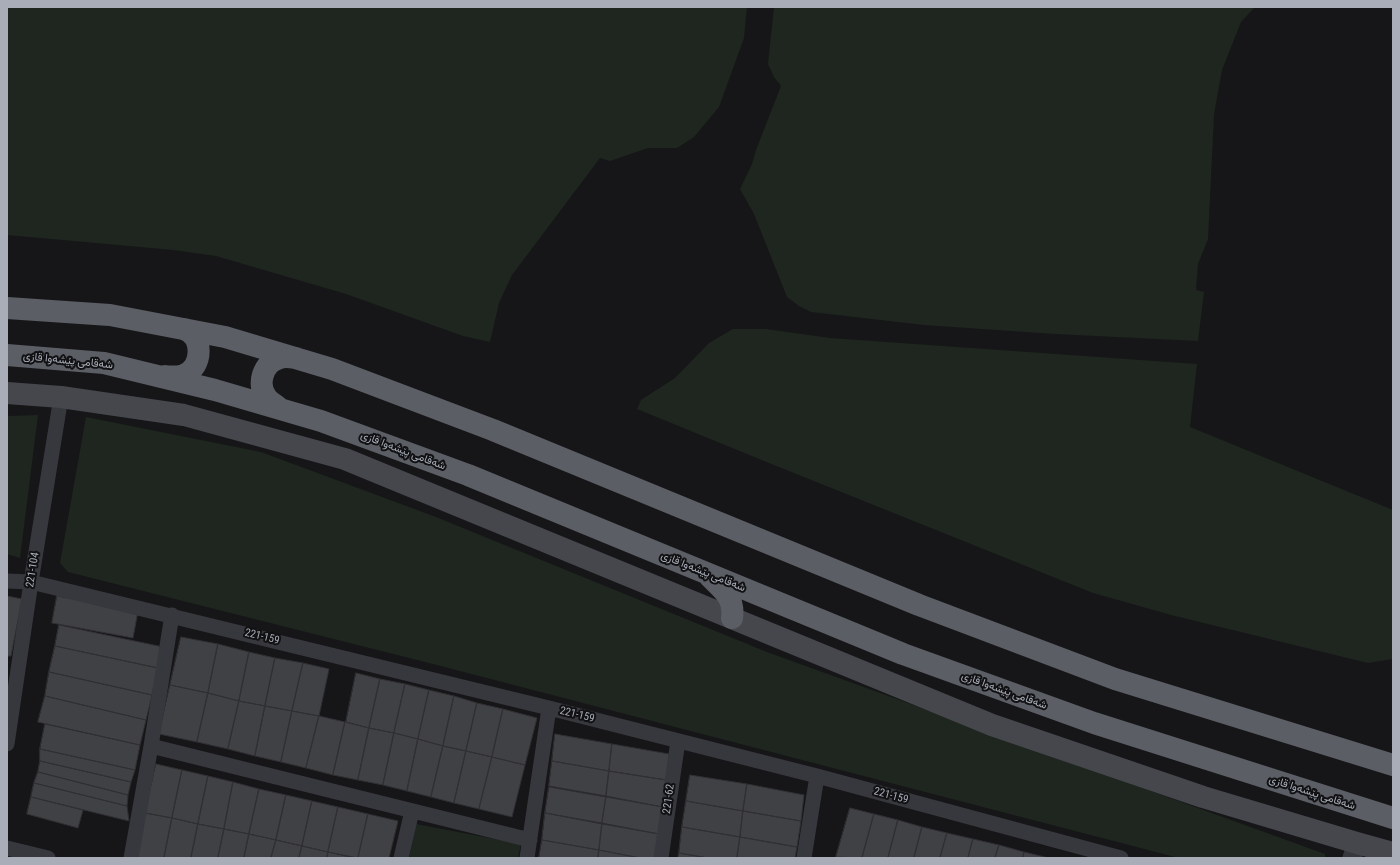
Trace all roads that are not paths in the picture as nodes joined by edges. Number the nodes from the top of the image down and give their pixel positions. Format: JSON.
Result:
{"nodes":[{"id":1,"x":7,"y":308,"type":"edge"},
{"id":2,"x":184,"y":329,"type":"junction"},
{"id":3,"x":7,"y":355,"type":"edge"},
{"id":4,"x":297,"y":358,"type":"junction"},
{"id":5,"x":156,"y":376,"type":"junction"},
{"id":6,"x":7,"y":393,"type":"edge"},
{"id":7,"x":61,"y":397,"type":"junction"},
{"id":8,"x":279,"y":408,"type":"junction"},
{"id":9,"x":707,"y":574,"type":"junction"},
{"id":10,"x":7,"y":581,"type":"edge"},
{"id":11,"x":31,"y":582,"type":"junction"},
{"id":12,"x":172,"y":615,"type":"junction"},
{"id":13,"x":732,"y":618,"type":"junction"},
{"id":14,"x":549,"y":708,"type":"junction"},
{"id":15,"x":678,"y":741,"type":"junction"},
{"id":16,"x":7,"y":744,"type":"edge"},
{"id":17,"x":151,"y":746,"type":"junction"},
{"id":18,"x":1393,"y":765,"type":"edge"},
{"id":19,"x":817,"y":776,"type":"junction"},
{"id":20,"x":412,"y":811,"type":"junction"},
{"id":21,"x":1393,"y":818,"type":"edge"},
{"id":22,"x":530,"y":840,"type":"junction"},
{"id":23,"x":7,"y":848,"type":"edge"},
{"id":24,"x":1354,"y":851,"type":"edge"},
{"id":25,"x":1393,"y":853,"type":"edge"},
{"id":26,"x":48,"y":858,"type":"edge"},
{"id":27,"x":131,"y":858,"type":"edge"},
{"id":28,"x":401,"y":858,"type":"edge"},
{"id":29,"x":527,"y":858,"type":"edge"},
{"id":30,"x":661,"y":858,"type":"edge"},
{"id":31,"x":804,"y":858,"type":"edge"},
{"id":32,"x":1120,"y":858,"type":"edge"}],
"edges":[{"from":1,"to":2,"type":"highway"},
{"from":2,"to":4,"type":"highway"},
{"from":2,"to":5,"type":"highway"},
{"from":3,"to":5,"type":"highway","name":"شەقامی پێشەوا قازی"},
{"from":4,"to":8,"type":"highway"},
{"from":4,"to":18,"type":"highway"},
{"from":5,"to":8,"type":"highway","name":"شەقامی پێشەوا قازی"},
{"from":6,"to":7,"type":"main road"},
{"from":7,"to":11,"type":"street","name":"221-104"},
{"from":7,"to":13,"type":"main road"},
{"from":8,"to":9,"type":"highway","name":"شەقامی پێشەوا قازی"},
{"from":9,"to":13,"type":"highway"},
{"from":9,"to":21,"type":"highway","name":"شەقامی پێشەوا قازی"},
{"from":10,"to":11,"type":"street","name":"221-159"},
{"from":11,"to":12,"type":"street","name":"221-159"},
{"from":11,"to":16,"type":"street","name":"221-104"},
{"from":12,"to":14,"type":"street","name":"221-159"},
{"from":12,"to":17,"type":"street"},
{"from":13,"to":24,"type":"main road"},
{"from":14,"to":15,"type":"street","name":"221-159"},
{"from":14,"to":22,"type":"street"},
{"from":15,"to":19,"type":"street","name":"221-159"},
{"from":15,"to":30,"type":"street","name":"221-62"},
{"from":17,"to":20,"type":"street"},
{"from":17,"to":27,"type":"street"},
{"from":19,"to":31,"type":"street"},
{"from":19,"to":32,"type":"street","name":"221-159"},
{"from":20,"to":22,"type":"street"},
{"from":20,"to":28,"type":"street"},
{"from":22,"to":29,"type":"street"},
{"from":23,"to":26,"type":"street"},
{"from":24,"to":25,"type":"main road"}]}
